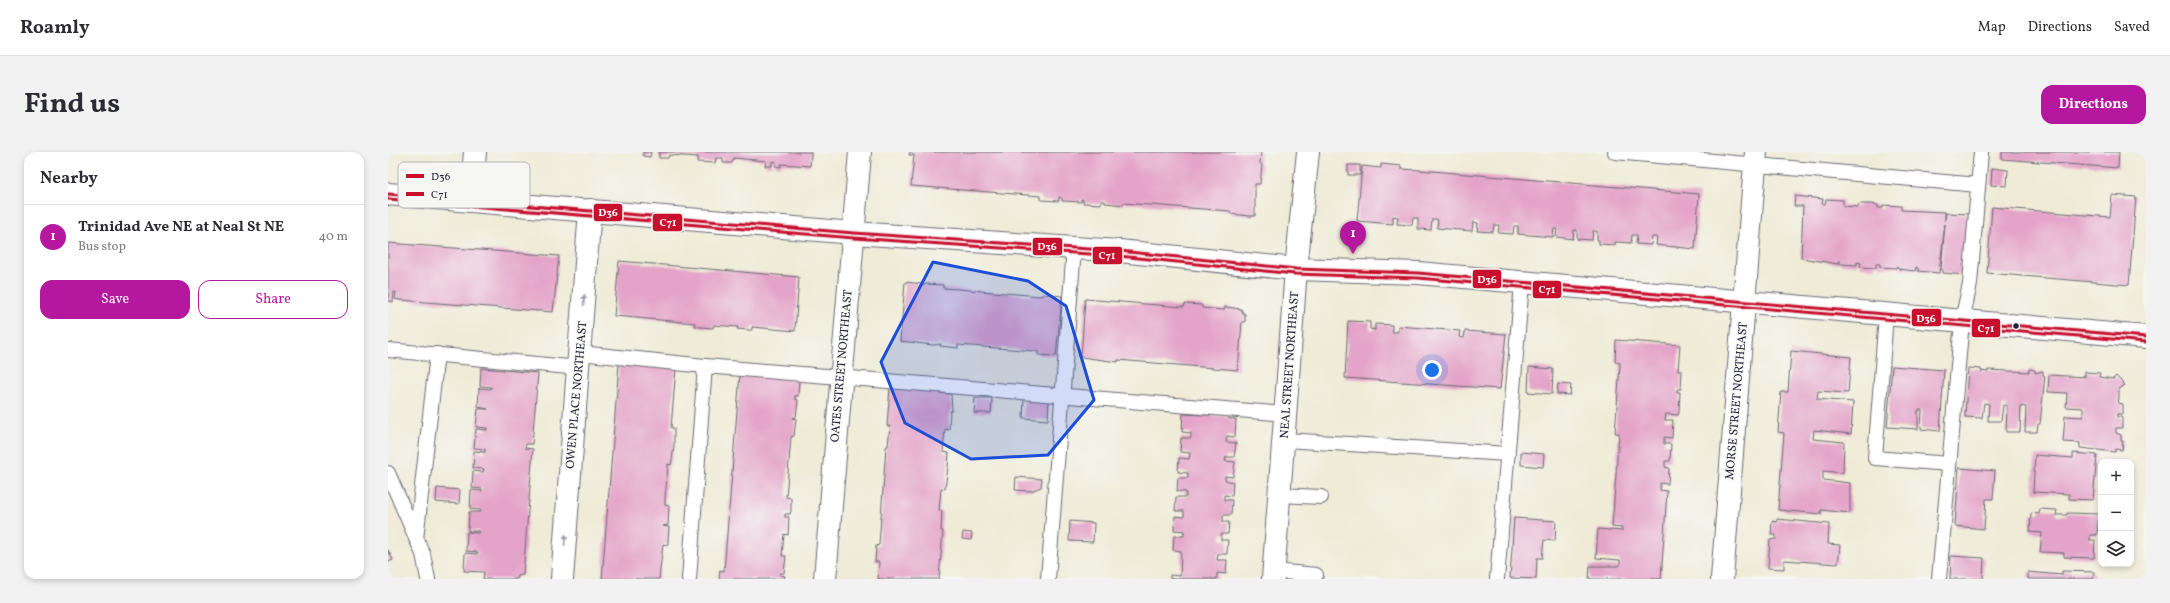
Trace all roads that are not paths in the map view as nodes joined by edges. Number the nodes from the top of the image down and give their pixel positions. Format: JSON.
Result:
{"nodes":[{"id":1,"x":475,"y":152,"type":"edge"},
{"id":2,"x":860,"y":152,"type":"edge"},
{"id":3,"x":1308,"y":152,"type":"edge"},
{"id":4,"x":1615,"y":152,"type":"edge"},
{"id":5,"x":1981,"y":152,"type":"edge"},
{"id":6,"x":1756,"y":159,"type":"edge"},
{"id":7,"x":474,"y":162,"type":"edge"},
{"id":8,"x":1978,"y":185,"type":"junction"},
{"id":9,"x":388,"y":194,"type":"edge"},
{"id":10,"x":398,"y":195,"type":"edge"},
{"id":11,"x":530,"y":205,"type":"edge"},
{"id":12,"x":590,"y":210,"type":"junction"},
{"id":13,"x":854,"y":233,"type":"junction"},
{"id":14,"x":1074,"y":248,"type":"junction"},
{"id":15,"x":1296,"y":269,"type":"junction"},
{"id":16,"x":1522,"y":282,"type":"junction"},
{"id":17,"x":1745,"y":302,"type":"junction"},
{"id":18,"x":1886,"y":314,"type":"junction"},
{"id":19,"x":1962,"y":321,"type":"junction"},
{"id":20,"x":2146,"y":337,"type":"edge"},
{"id":21,"x":388,"y":350,"type":"edge"},
{"id":22,"x":437,"y":354,"type":"junction"},
{"id":23,"x":579,"y":360,"type":"junction"},
{"id":24,"x":706,"y":366,"type":"junction"},
{"id":25,"x":841,"y":375,"type":"junction"},
{"id":26,"x":1062,"y":396,"type":"junction"},
{"id":27,"x":1287,"y":414,"type":"junction"},
{"id":28,"x":1285,"y":440,"type":"junction"},
{"id":29,"x":1508,"y":454,"type":"junction"},
{"id":30,"x":1949,"y":464,"type":"junction"},
{"id":31,"x":388,"y":473,"type":"edge"},
{"id":32,"x":1280,"y":495,"type":"junction"},
{"id":33,"x":1321,"y":497,"type":"dead end"},
{"id":34,"x":416,"y":539,"type":"junction"},
{"id":35,"x":1274,"y":575,"type":"edge"},
{"id":36,"x":1316,"y":575,"type":"dead end"},
{"id":37,"x":428,"y":579,"type":"edge"},
{"id":38,"x":562,"y":579,"type":"edge"},
{"id":39,"x":689,"y":579,"type":"edge"},
{"id":40,"x":825,"y":579,"type":"edge"},
{"id":41,"x":1048,"y":579,"type":"edge"},
{"id":42,"x":1497,"y":579,"type":"edge"},
{"id":43,"x":1722,"y":579,"type":"edge"},
{"id":44,"x":1939,"y":579,"type":"edge"}],
"edges":[{"from":1,"to":7,"type":"street"},
{"from":2,"to":13,"type":"street","name":"OATES STREET NORTHEAST"},
{"from":3,"to":15,"type":"street","name":"NEAL STREET NORTHEAST"},
{"from":4,"to":6,"type":"lane"},
{"from":5,"to":8,"type":"lane"},
{"from":6,"to":8,"type":"lane"},
{"from":6,"to":17,"type":"street","name":"MORSE STREET NORTHEAST"},
{"from":8,"to":19,"type":"lane"},
{"from":9,"to":10,"type":"street"},
{"from":11,"to":12,"type":"street"},
{"from":12,"to":13,"type":"street"},
{"from":23,"to":12,"type":"street","name":"OWEN PLACE NORTHEAST","one_way":true},
{"from":13,"to":14,"type":"street"},
{"from":13,"to":25,"type":"street","name":"OATES STREET NORTHEAST"},
{"from":14,"to":15,"type":"street"},
{"from":14,"to":26,"type":"lane"},
{"from":15,"to":16,"type":"street"},
{"from":15,"to":27,"type":"street","name":"NEAL STREET NORTHEAST"},
{"from":16,"to":17,"type":"street"},
{"from":16,"to":29,"type":"lane"},
{"from":17,"to":18,"type":"street"},
{"from":17,"to":43,"type":"street","name":"MORSE STREET NORTHEAST"},
{"from":18,"to":19,"type":"street"},
{"from":18,"to":30,"type":"lane"},
{"from":19,"to":20,"type":"street"},
{"from":19,"to":30,"type":"lane"},
{"from":21,"to":22,"type":"lane"},
{"from":22,"to":23,"type":"lane"},
{"from":22,"to":34,"type":"lane"},
{"from":23,"to":24,"type":"lane"},
{"from":38,"to":23,"type":"street","name":"OWEN PLACE NORTHEAST","one_way":true},
{"from":24,"to":25,"type":"lane"},
{"from":24,"to":39,"type":"lane"},
{"from":25,"to":26,"type":"lane"},
{"from":25,"to":40,"type":"street","name":"OATES STREET NORTHEAST"},
{"from":26,"to":27,"type":"lane"},
{"from":26,"to":41,"type":"lane"},
{"from":27,"to":28,"type":"street","name":"NEAL STREET NORTHEAST"},
{"from":28,"to":29,"type":"lane"},
{"from":28,"to":32,"type":"street","name":"NEAL STREET NORTHEAST"},
{"from":29,"to":42,"type":"lane"},
{"from":30,"to":44,"type":"lane"},
{"from":31,"to":34,"type":"lane"},
{"from":32,"to":33,"type":"lane"},
{"from":32,"to":35,"type":"street","name":"NEAL STREET NORTHEAST"},
{"from":34,"to":37,"type":"lane"},
{"from":35,"to":36,"type":"lane"}]}
